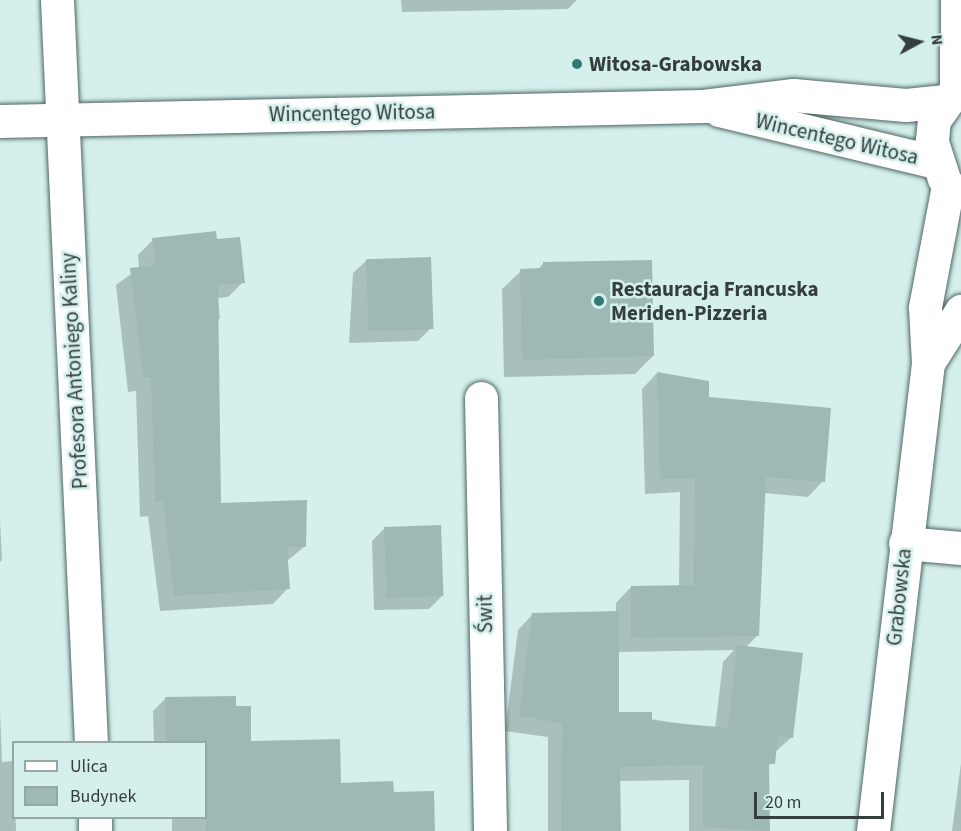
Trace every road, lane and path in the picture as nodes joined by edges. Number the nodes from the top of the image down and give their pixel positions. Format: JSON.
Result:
{"nodes":[{"id":1,"x":57,"y":0,"type":"edge"},
{"id":2,"x":957,"y":0,"type":"edge"},
{"id":3,"x":954,"y":89,"type":"edge"},
{"id":4,"x":703,"y":106,"type":"junction"},
{"id":5,"x":62,"y":120,"type":"junction"},
{"id":6,"x":0,"y":121,"type":"edge"},
{"id":7,"x":948,"y":182,"type":"edge"},
{"id":8,"x":961,"y":311,"type":"edge"},
{"id":9,"x":928,"y":363,"type":"junction"},
{"id":10,"x":481,"y":398,"type":"dead end"},
{"id":11,"x":905,"y":543,"type":"junction"},
{"id":12,"x":961,"y":548,"type":"edge"},
{"id":13,"x":91,"y":741,"type":"edge"},
{"id":14,"x":490,"y":831,"type":"edge"},
{"id":15,"x":873,"y":831,"type":"edge"}],
"edges":[{"from":1,"to":5,"type":"street","name":"Profesora Antoniego Kaliny"},
{"from":2,"to":3,"type":"street"},
{"from":3,"to":4,"type":"street","name":"Wincentego Witosa"},
{"from":3,"to":7,"type":"street","name":"Grabowska"},
{"from":4,"to":5,"type":"street","name":"Wincentego Witosa"},
{"from":4,"to":7,"type":"street","name":"Wincentego Witosa"},
{"from":5,"to":6,"type":"street","name":"Wincentego Witosa"},
{"from":5,"to":13,"type":"street","name":"Profesora Antoniego Kaliny"},
{"from":7,"to":9,"type":"street","name":"Grabowska"},
{"from":8,"to":9,"type":"street","name":"Grabowska"},
{"from":9,"to":11,"type":"street","name":"Grabowska"},
{"from":10,"to":14,"type":"street","name":"Świt"},
{"from":11,"to":12,"type":"street"},
{"from":11,"to":15,"type":"street","name":"Grabowska"}]}
